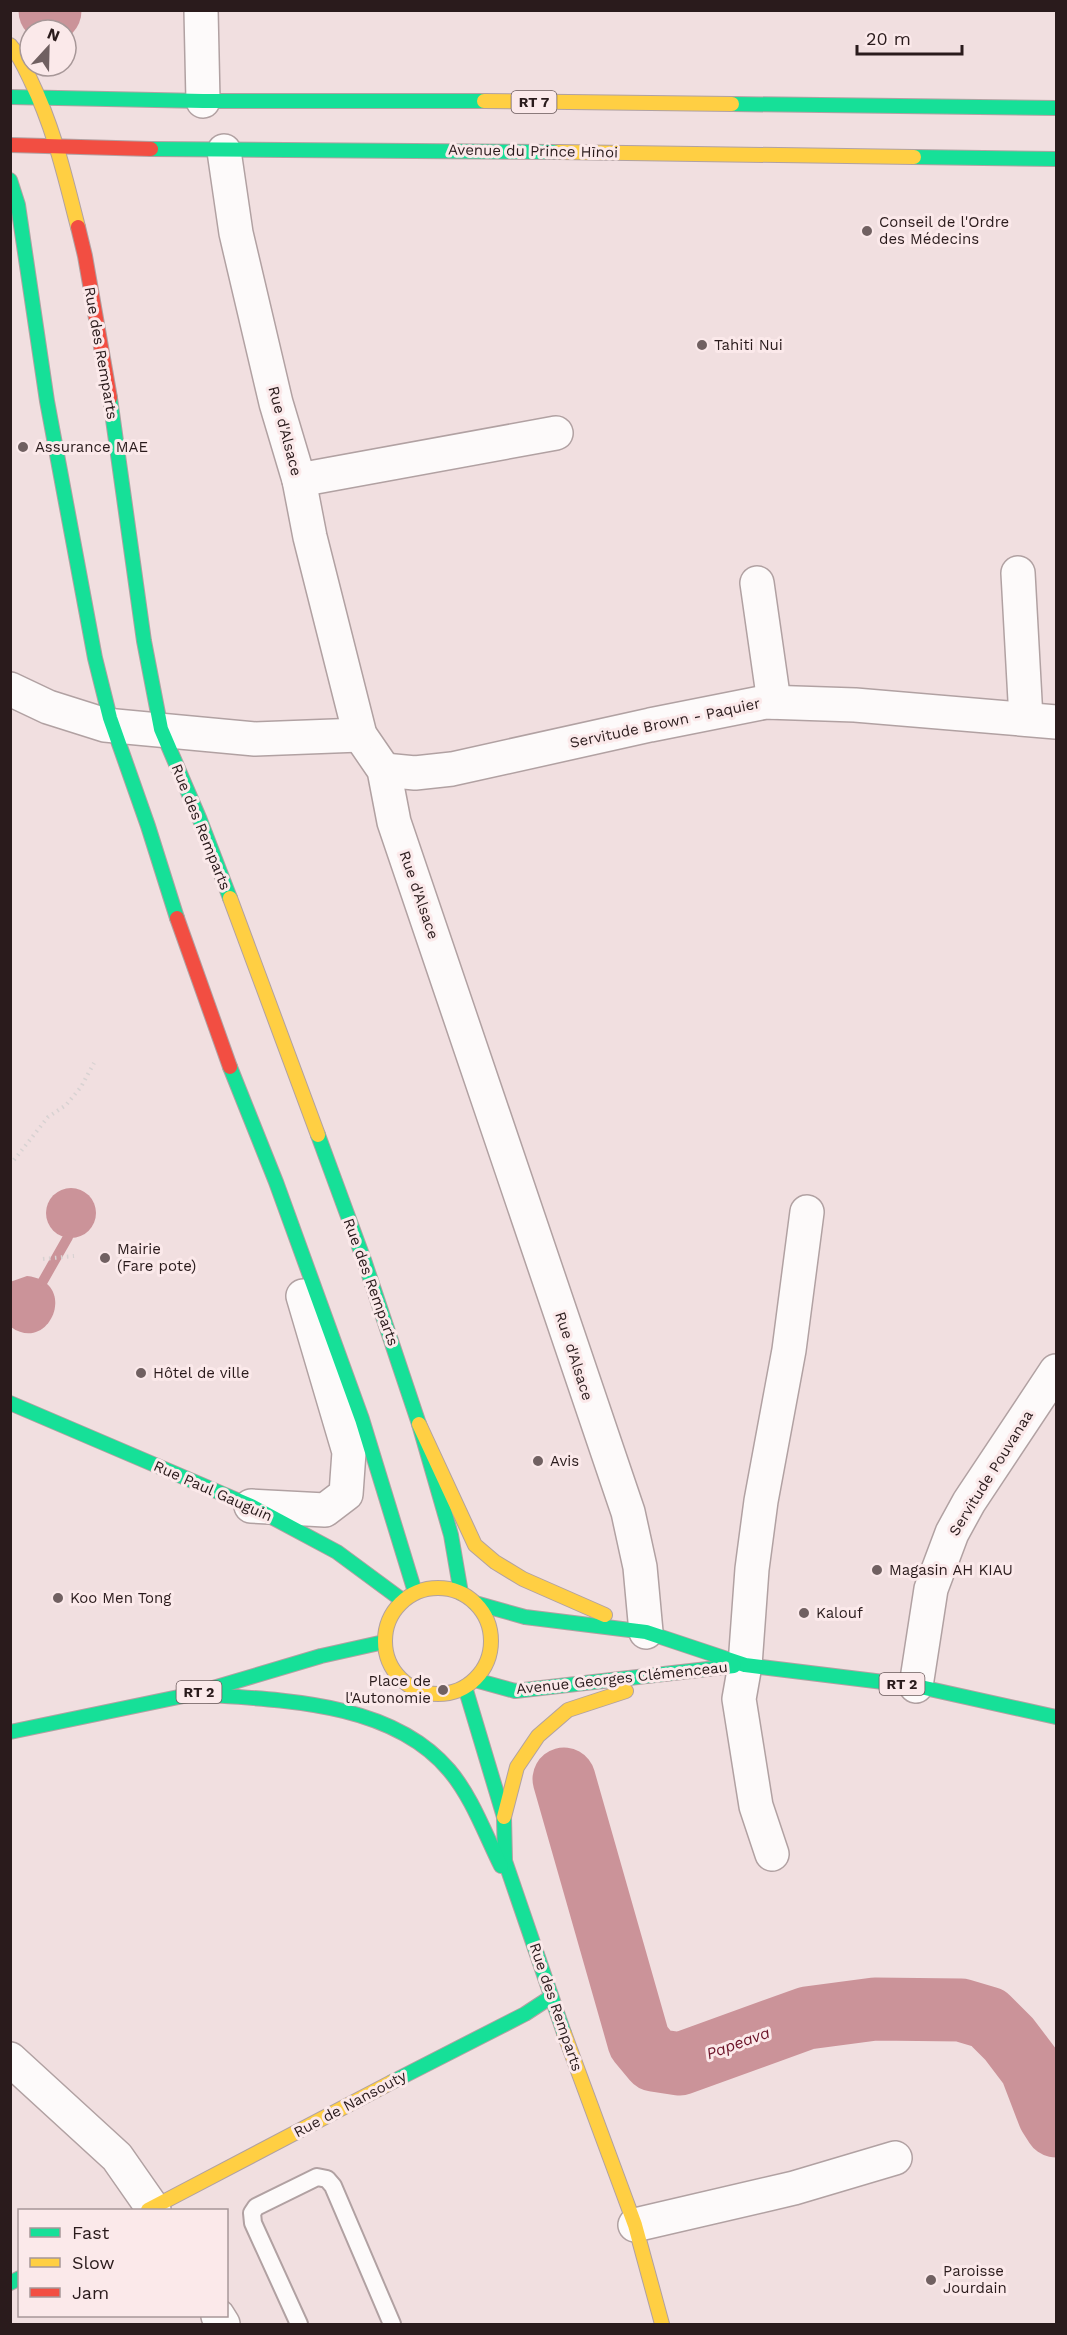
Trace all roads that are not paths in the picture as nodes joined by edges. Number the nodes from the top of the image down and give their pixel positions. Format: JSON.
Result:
{"nodes":[{"id":1,"x":201,"y":10,"type":"edge"},
{"id":2,"x":10,"y":45,"type":"edge"},
{"id":3,"x":10,"y":97,"type":"edge"},
{"id":4,"x":39,"y":97,"type":"junction"},
{"id":5,"x":203,"y":101,"type":"junction"},
{"id":6,"x":1056,"y":108,"type":"edge"},
{"id":7,"x":10,"y":146,"type":"edge"},
{"id":8,"x":58,"y":148,"type":"junction"},
{"id":9,"x":224,"y":151,"type":"junction"},
{"id":10,"x":1056,"y":159,"type":"edge"},
{"id":11,"x":10,"y":180,"type":"edge"},
{"id":12,"x":556,"y":433,"type":"dead end"},
{"id":13,"x":299,"y":480,"type":"junction"},
{"id":14,"x":1018,"y":573,"type":"dead end"},
{"id":15,"x":757,"y":583,"type":"dead end"},
{"id":16,"x":10,"y":689,"type":"edge"},
{"id":17,"x":774,"y":702,"type":"junction"},
{"id":18,"x":1041,"y":720,"type":"edge"},
{"id":19,"x":113,"y":725,"type":"junction"},
{"id":20,"x":161,"y":729,"type":"junction"},
{"id":21,"x":360,"y":735,"type":"junction"},
{"id":22,"x":384,"y":770,"type":"junction"},
{"id":23,"x":247,"y":1110,"type":"junction"},
{"id":24,"x":807,"y":1212,"type":"dead end"},
{"id":25,"x":1056,"y":1371,"type":"edge"},
{"id":26,"x":10,"y":1403,"type":"edge"},
{"id":27,"x":419,"y":1424,"type":"junction"},
{"id":28,"x":251,"y":1506,"type":"junction"},
{"id":29,"x":415,"y":1593,"type":"junction"},
{"id":30,"x":461,"y":1593,"type":"junction"},
{"id":31,"x":402,"y":1600,"type":"junction"},
{"id":32,"x":475,"y":1603,"type":"junction"},
{"id":33,"x":645,"y":1632,"type":"junction"},
{"id":34,"x":384,"y":1642,"type":"junction"},
{"id":35,"x":745,"y":1665,"type":"junction"},
{"id":36,"x":689,"y":1671,"type":"junction"},
{"id":37,"x":470,"y":1683,"type":"junction"},
{"id":38,"x":916,"y":1686,"type":"junction"},
{"id":39,"x":194,"y":1694,"type":"junction"},
{"id":40,"x":1056,"y":1717,"type":"edge"},
{"id":41,"x":10,"y":1732,"type":"edge"},
{"id":42,"x":504,"y":1817,"type":"junction"},
{"id":43,"x":772,"y":1854,"type":"dead end"},
{"id":44,"x":524,"y":1914,"type":"junction"},
{"id":45,"x":551,"y":1997,"type":"junction"},
{"id":46,"x":10,"y":2059,"type":"edge"},
{"id":47,"x":895,"y":2158,"type":"dead end"},
{"id":48,"x":150,"y":2209,"type":"edge"},
{"id":49,"x":153,"y":2209,"type":"edge"},
{"id":50,"x":635,"y":2225,"type":"junction"},
{"id":51,"x":299,"y":2325,"type":"edge"},
{"id":52,"x":392,"y":2325,"type":"edge"},
{"id":53,"x":662,"y":2325,"type":"edge"}],
"edges":[{"from":1,"to":5,"type":"street"},
{"from":2,"to":4,"type":"main road","name":"Rue des Remparts"},
{"from":3,"to":4,"type":"main road","number":"RT 7"},
{"from":4,"to":5,"type":"main road","number":"RT 7"},
{"from":4,"to":8,"type":"main road","name":"Rue des Remparts"},
{"from":5,"to":6,"type":"main road","number":"RT 7"},
{"from":7,"to":8,"type":"main road","name":"Avenue du Prince Hīnoi"},
{"from":8,"to":9,"type":"main road","name":"Avenue du Prince Hīnoi"},
{"from":8,"to":20,"type":"main road","name":"Rue des Remparts"},
{"from":9,"to":10,"type":"main road","name":"Avenue du Prince Hīnoi"},
{"from":9,"to":13,"type":"street","name":"Rue d'Alsace"},
{"from":11,"to":19,"type":"main road"},
{"from":12,"to":13,"type":"street"},
{"from":13,"to":21,"type":"street","name":"Rue d'Alsace"},
{"from":14,"to":18,"type":"street"},
{"from":15,"to":17,"type":"street"},
{"from":16,"to":19,"type":"street"},
{"from":17,"to":18,"type":"street","name":"Servitude Brown - Paquier"},
{"from":17,"to":22,"type":"street","name":"Servitude Brown - Paquier"},
{"from":19,"to":20,"type":"street"},
{"from":19,"to":23,"type":"main road"},
{"from":20,"to":21,"type":"street"},
{"from":20,"to":27,"type":"main road","name":"Rue des Remparts"},
{"from":21,"to":22,"type":"street","name":"Rue d'Alsace"},
{"from":22,"to":33,"type":"street","name":"Rue d'Alsace"},
{"from":23,"to":28,"type":"street"},
{"from":23,"to":29,"type":"main road"},
{"from":24,"to":35,"type":"street"},
{"from":25,"to":38,"type":"street","name":"Servitude Pouvanaa"},
{"from":26,"to":28,"type":"main road","name":"Rue Paul Gauguin"},
{"from":27,"to":30,"type":"main road","name":"Rue des Remparts"},
{"from":27,"to":33,"type":"main road"},
{"from":28,"to":31,"type":"main road","name":"Rue Paul Gauguin"},
{"from":29,"to":30,"type":"main road","number":"RT 2"},
{"from":29,"to":31,"type":"main road","number":"RT 2"},
{"from":30,"to":32,"type":"main road","number":"RT 2"},
{"from":31,"to":34,"type":"main road"},
{"from":32,"to":33,"type":"main road","name":"Avenue Georges Clémenceau","number":"RT 2"},
{"from":32,"to":37,"type":"main road","number":"RT 2"},
{"from":33,"to":35,"type":"main road","name":"Avenue Georges Clémenceau","number":"RT 2"},
{"from":34,"to":37,"type":"main road","number":"RT 2"},
{"from":34,"to":39,"type":"main road","number":"RT 2"},
{"from":35,"to":36,"type":"main road","name":"Avenue Georges Clémenceau","number":"RT 2"},
{"from":35,"to":38,"type":"main road","number":"RT 2"},
{"from":35,"to":43,"type":"street"},
{"from":36,"to":37,"type":"main road","name":"Avenue Georges Clémenceau","number":"RT 2"},
{"from":36,"to":42,"type":"main road"},
{"from":37,"to":42,"type":"main road","name":"Rue des Remparts"},
{"from":38,"to":40,"type":"main road","number":"RT 2"},
{"from":39,"to":41,"type":"main road","number":"RT 2"},
{"from":39,"to":44,"type":"main road"},
{"from":42,"to":44,"type":"main road","name":"Rue des Remparts"},
{"from":44,"to":45,"type":"main road","name":"Rue des Remparts"},
{"from":45,"to":49,"type":"main road","name":"Rue de Nansouty"},
{"from":45,"to":50,"type":"main road","name":"Rue des Remparts"},
{"from":46,"to":48,"type":"street"},
{"from":47,"to":50,"type":"street"},
{"from":50,"to":53,"type":"main road","name":"Rue des Remparts"},
{"from":51,"to":52,"type":"lane"}]}
